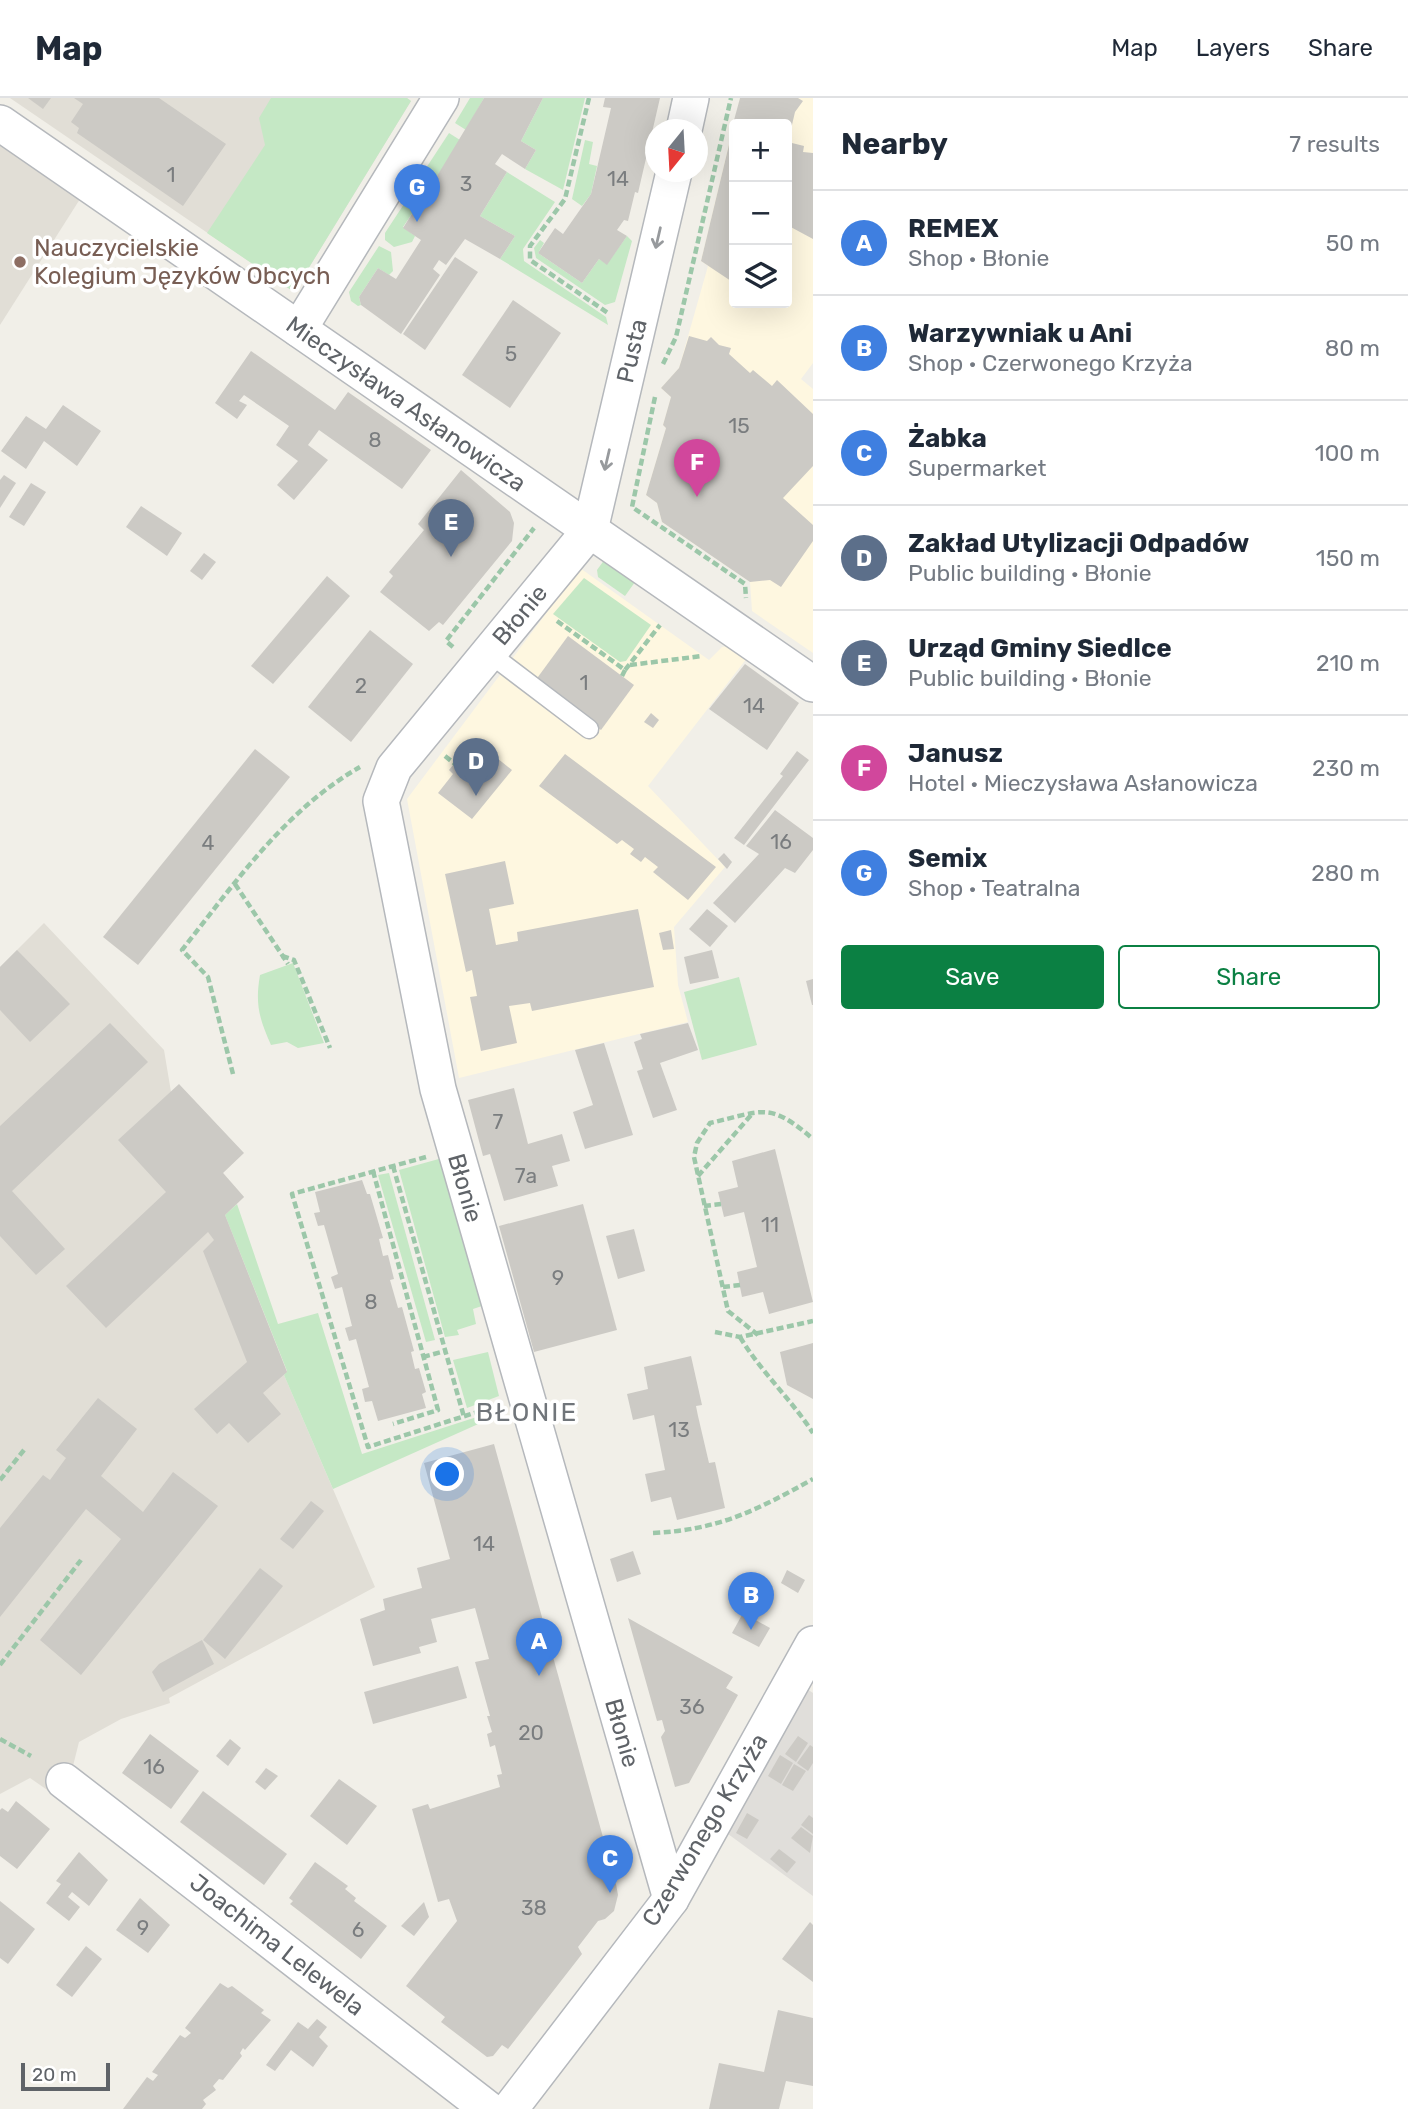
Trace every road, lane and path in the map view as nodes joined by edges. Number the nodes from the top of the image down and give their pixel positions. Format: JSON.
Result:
{"nodes":[{"id":1,"x":441,"y":98,"type":"edge"},
{"id":2,"x":589,"y":98,"type":"edge"},
{"id":3,"x":691,"y":98,"type":"edge"},
{"id":4,"x":731,"y":98,"type":"edge"},
{"id":5,"x":686,"y":119,"type":"edge"},
{"id":6,"x":0,"y":123,"type":"edge"},
{"id":7,"x":672,"y":182,"type":"edge"},
{"id":8,"x":617,"y":319,"type":"dead end"},
{"id":9,"x":299,"y":329,"type":"junction"},
{"id":10,"x":657,"y":373,"type":"dead end"},
{"id":11,"x":652,"y":385,"type":"dead end"},
{"id":12,"x":552,"y":504,"type":"junction"},
{"id":13,"x":590,"y":530,"type":"junction"},
{"id":14,"x":746,"y":603,"type":"dead end"},
{"id":15,"x":555,"y":619,"type":"dead end"},
{"id":16,"x":660,"y":625,"type":"dead end"},
{"id":17,"x":476,"y":654,"type":"junction"},
{"id":18,"x":702,"y":656,"type":"dead end"},
{"id":19,"x":629,"y":665,"type":"junction"},
{"id":20,"x":625,"y":670,"type":"junction"},
{"id":21,"x":622,"y":676,"type":"dead end"},
{"id":22,"x":813,"y":684,"type":"edge"},
{"id":23,"x":589,"y":729,"type":"dead end"},
{"id":24,"x":442,"y":754,"type":"dead end"},
{"id":25,"x":370,"y":762,"type":"dead end"},
{"id":26,"x":454,"y":764,"type":"dead end"},
{"id":27,"x":234,"y":884,"type":"junction"},
{"id":28,"x":282,"y":956,"type":"junction"},
{"id":29,"x":288,"y":964,"type":"dead end"},
{"id":30,"x":330,"y":1048,"type":"dead end"},
{"id":31,"x":233,"y":1074,"type":"dead end"},
{"id":32,"x":752,"y":1114,"type":"junction"},
{"id":33,"x":813,"y":1139,"type":"edge"},
{"id":34,"x":454,"y":1149,"type":"junction"},
{"id":35,"x":393,"y":1166,"type":"junction"},
{"id":36,"x":373,"y":1173,"type":"junction"},
{"id":37,"x":697,"y":1176,"type":"junction"},
{"id":38,"x":721,"y":1204,"type":"dead end"},
{"id":39,"x":704,"y":1206,"type":"junction"},
{"id":40,"x":740,"y":1285,"type":"dead end"},
{"id":41,"x":723,"y":1287,"type":"junction"},
{"id":42,"x":813,"y":1321,"type":"edge"},
{"id":43,"x":715,"y":1332,"type":"dead end"},
{"id":44,"x":758,"y":1335,"type":"junction"},
{"id":45,"x":740,"y":1337,"type":"junction"},
{"id":46,"x":445,"y":1351,"type":"junction"},
{"id":47,"x":423,"y":1356,"type":"junction"},
{"id":48,"x":499,"y":1404,"type":"dead end"},
{"id":49,"x":464,"y":1417,"type":"junction"},
{"id":50,"x":393,"y":1424,"type":"dead end"},
{"id":51,"x":813,"y":1433,"type":"edge"},
{"id":52,"x":24,"y":1450,"type":"dead end"},
{"id":53,"x":813,"y":1479,"type":"edge"},
{"id":54,"x":0,"y":1480,"type":"edge"},
{"id":55,"x":653,"y":1533,"type":"dead end"},
{"id":56,"x":80,"y":1560,"type":"dead end"},
{"id":57,"x":809,"y":1662,"type":"edge"},
{"id":58,"x":0,"y":1665,"type":"edge"},
{"id":59,"x":0,"y":1739,"type":"edge"},
{"id":60,"x":31,"y":1756,"type":"dead end"},
{"id":61,"x":64,"y":1781,"type":"dead end"},
{"id":62,"x":671,"y":1899,"type":"junction"},
{"id":63,"x":488,"y":2109,"type":"edge"},
{"id":64,"x":510,"y":2109,"type":"edge"}],
"edges":[{"from":1,"to":9,"type":"street"},
{"from":2,"to":8,"type":"path"},
{"from":3,"to":5,"type":"street"},
{"from":4,"to":10,"type":"path"},
{"from":6,"to":9,"type":"street","name":"Mieczysława Asłanowicza"},
{"from":7,"to":13,"type":"street","name":"Pusta","one_way":true},
{"from":9,"to":12,"type":"street","name":"Mieczysława Asłanowicza"},
{"from":11,"to":14,"type":"path"},
{"from":12,"to":13,"type":"street","name":"Mieczysława Asłanowicza"},
{"from":12,"to":17,"type":"path"},
{"from":13,"to":17,"type":"street","name":"Błonie"},
{"from":13,"to":22,"type":"street","name":"Mieczysława Asłanowicza"},
{"from":15,"to":20,"type":"path"},
{"from":16,"to":19,"type":"path"},
{"from":17,"to":23,"type":"lane"},
{"from":17,"to":34,"type":"street","name":"Błonie"},
{"from":18,"to":19,"type":"path"},
{"from":19,"to":20,"type":"path"},
{"from":20,"to":21,"type":"path"},
{"from":24,"to":26,"type":"path"},
{"from":25,"to":27,"type":"path"},
{"from":27,"to":28,"type":"path"},
{"from":27,"to":31,"type":"path"},
{"from":28,"to":29,"type":"path"},
{"from":28,"to":30,"type":"path"},
{"from":32,"to":33,"type":"path"},
{"from":32,"to":37,"type":"path"},
{"from":32,"to":37,"type":"path"},
{"from":34,"to":35,"type":"path"},
{"from":34,"to":62,"type":"street","name":"Błonie"},
{"from":35,"to":36,"type":"path"},
{"from":35,"to":46,"type":"path"},
{"from":36,"to":47,"type":"path"},
{"from":36,"to":49,"type":"path"},
{"from":37,"to":39,"type":"path"},
{"from":38,"to":39,"type":"path"},
{"from":39,"to":41,"type":"path"},
{"from":40,"to":41,"type":"path"},
{"from":41,"to":44,"type":"path"},
{"from":42,"to":44,"type":"path"},
{"from":43,"to":45,"type":"path"},
{"from":44,"to":45,"type":"path"},
{"from":45,"to":51,"type":"path"},
{"from":46,"to":47,"type":"path"},
{"from":46,"to":49,"type":"path"},
{"from":47,"to":50,"type":"path"},
{"from":48,"to":49,"type":"path"},
{"from":52,"to":54,"type":"path"},
{"from":53,"to":55,"type":"path"},
{"from":56,"to":58,"type":"path"},
{"from":57,"to":62,"type":"street","name":"Czerwonego Krzyża"},
{"from":59,"to":60,"type":"path"},
{"from":61,"to":63,"type":"street","name":"Joachima Lelewela"},
{"from":62,"to":64,"type":"street","name":"Czerwonego Krzyża"}]}
